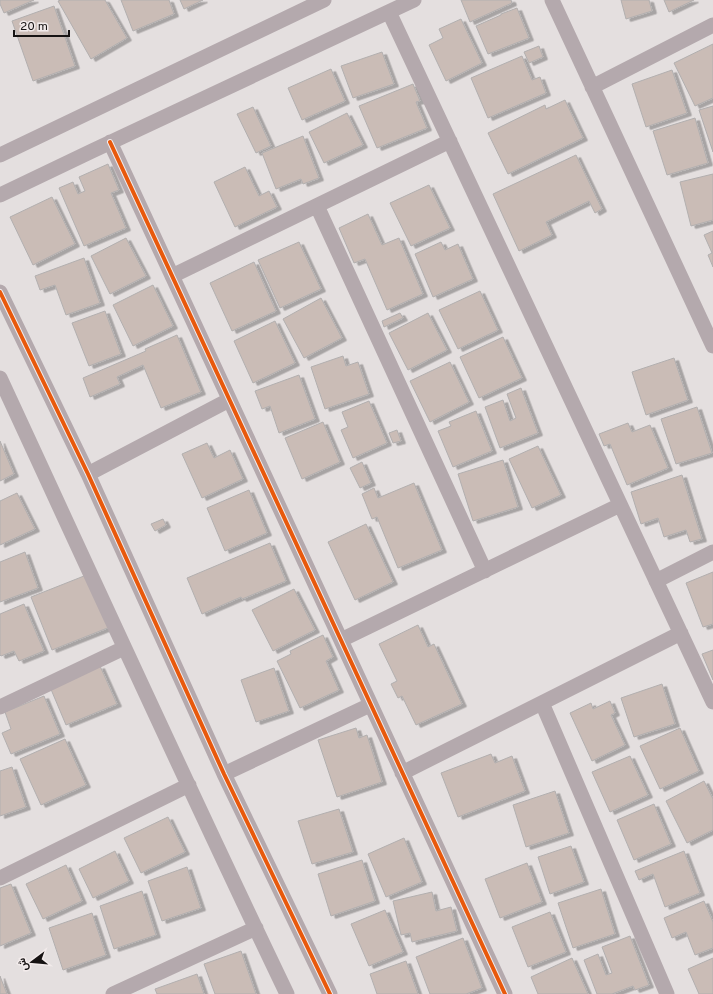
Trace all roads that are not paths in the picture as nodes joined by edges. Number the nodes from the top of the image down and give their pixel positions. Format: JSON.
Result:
{"nodes":[{"id":1,"x":324,"y":0,"type":"edge"},
{"id":2,"x":414,"y":0,"type":"edge"},
{"id":3,"x":552,"y":0,"type":"edge"},
{"id":4,"x":389,"y":12,"type":"junction"},
{"id":5,"x":713,"y":25,"type":"edge"},
{"id":6,"x":592,"y":87,"type":"junction"},
{"id":7,"x":450,"y":141,"type":"junction"},
{"id":8,"x":110,"y":142,"type":"junction"},
{"id":9,"x":0,"y":155,"type":"edge"},
{"id":10,"x":0,"y":195,"type":"edge"},
{"id":11,"x":317,"y":206,"type":"junction"},
{"id":12,"x":172,"y":276,"type":"junction"},
{"id":13,"x":0,"y":292,"type":"edge"},
{"id":14,"x":713,"y":346,"type":"edge"},
{"id":15,"x":0,"y":378,"type":"edge"},
{"id":16,"x":229,"y":400,"type":"junction"},
{"id":17,"x":88,"y":474,"type":"junction"},
{"id":18,"x":620,"y":505,"type":"junction"},
{"id":19,"x":713,"y":552,"type":"edge"},
{"id":20,"x":485,"y":571,"type":"junction"},
{"id":21,"x":656,"y":581,"type":"junction"},
{"id":22,"x":680,"y":633,"type":"junction"},
{"id":23,"x":341,"y":640,"type":"junction"},
{"id":24,"x":124,"y":648,"type":"junction"},
{"id":25,"x":713,"y":702,"type":"edge"},
{"id":26,"x":542,"y":703,"type":"junction"},
{"id":27,"x":1,"y":704,"type":"edge"},
{"id":28,"x":370,"y":705,"type":"junction"},
{"id":29,"x":402,"y":773,"type":"junction"},
{"id":30,"x":224,"y":774,"type":"junction"},
{"id":31,"x":189,"y":785,"type":"junction"},
{"id":32,"x":0,"y":878,"type":"edge"},
{"id":33,"x":256,"y":928,"type":"junction"},
{"id":34,"x":113,"y":994,"type":"edge"},
{"id":35,"x":287,"y":994,"type":"edge"},
{"id":36,"x":330,"y":994,"type":"edge"},
{"id":37,"x":505,"y":994,"type":"edge"},
{"id":38,"x":667,"y":994,"type":"edge"}],
"edges":[{"from":1,"to":9,"type":"street"},
{"from":2,"to":4,"type":"street"},
{"from":3,"to":6,"type":"street"},
{"from":4,"to":7,"type":"street"},
{"from":4,"to":8,"type":"street"},
{"from":5,"to":6,"type":"street"},
{"from":6,"to":14,"type":"street"},
{"from":7,"to":11,"type":"street"},
{"from":7,"to":18,"type":"street"},
{"from":8,"to":10,"type":"street"},
{"from":8,"to":12,"type":"street"},
{"from":11,"to":12,"type":"street"},
{"from":11,"to":20,"type":"street"},
{"from":12,"to":16,"type":"street"},
{"from":13,"to":17,"type":"street"},
{"from":15,"to":24,"type":"street"},
{"from":16,"to":17,"type":"street"},
{"from":16,"to":23,"type":"street"},
{"from":17,"to":30,"type":"street"},
{"from":18,"to":20,"type":"street"},
{"from":18,"to":21,"type":"street"},
{"from":19,"to":21,"type":"street"},
{"from":20,"to":23,"type":"street"},
{"from":21,"to":22,"type":"street"},
{"from":22,"to":25,"type":"street"},
{"from":22,"to":26,"type":"street"},
{"from":23,"to":28,"type":"street"},
{"from":24,"to":27,"type":"street"},
{"from":24,"to":31,"type":"street"},
{"from":26,"to":29,"type":"street"},
{"from":26,"to":38,"type":"street"},
{"from":28,"to":29,"type":"street"},
{"from":28,"to":30,"type":"street"},
{"from":29,"to":37,"type":"street"},
{"from":30,"to":36,"type":"street"},
{"from":31,"to":32,"type":"street"},
{"from":31,"to":33,"type":"street"},
{"from":33,"to":34,"type":"street"},
{"from":33,"to":35,"type":"street"}]}
